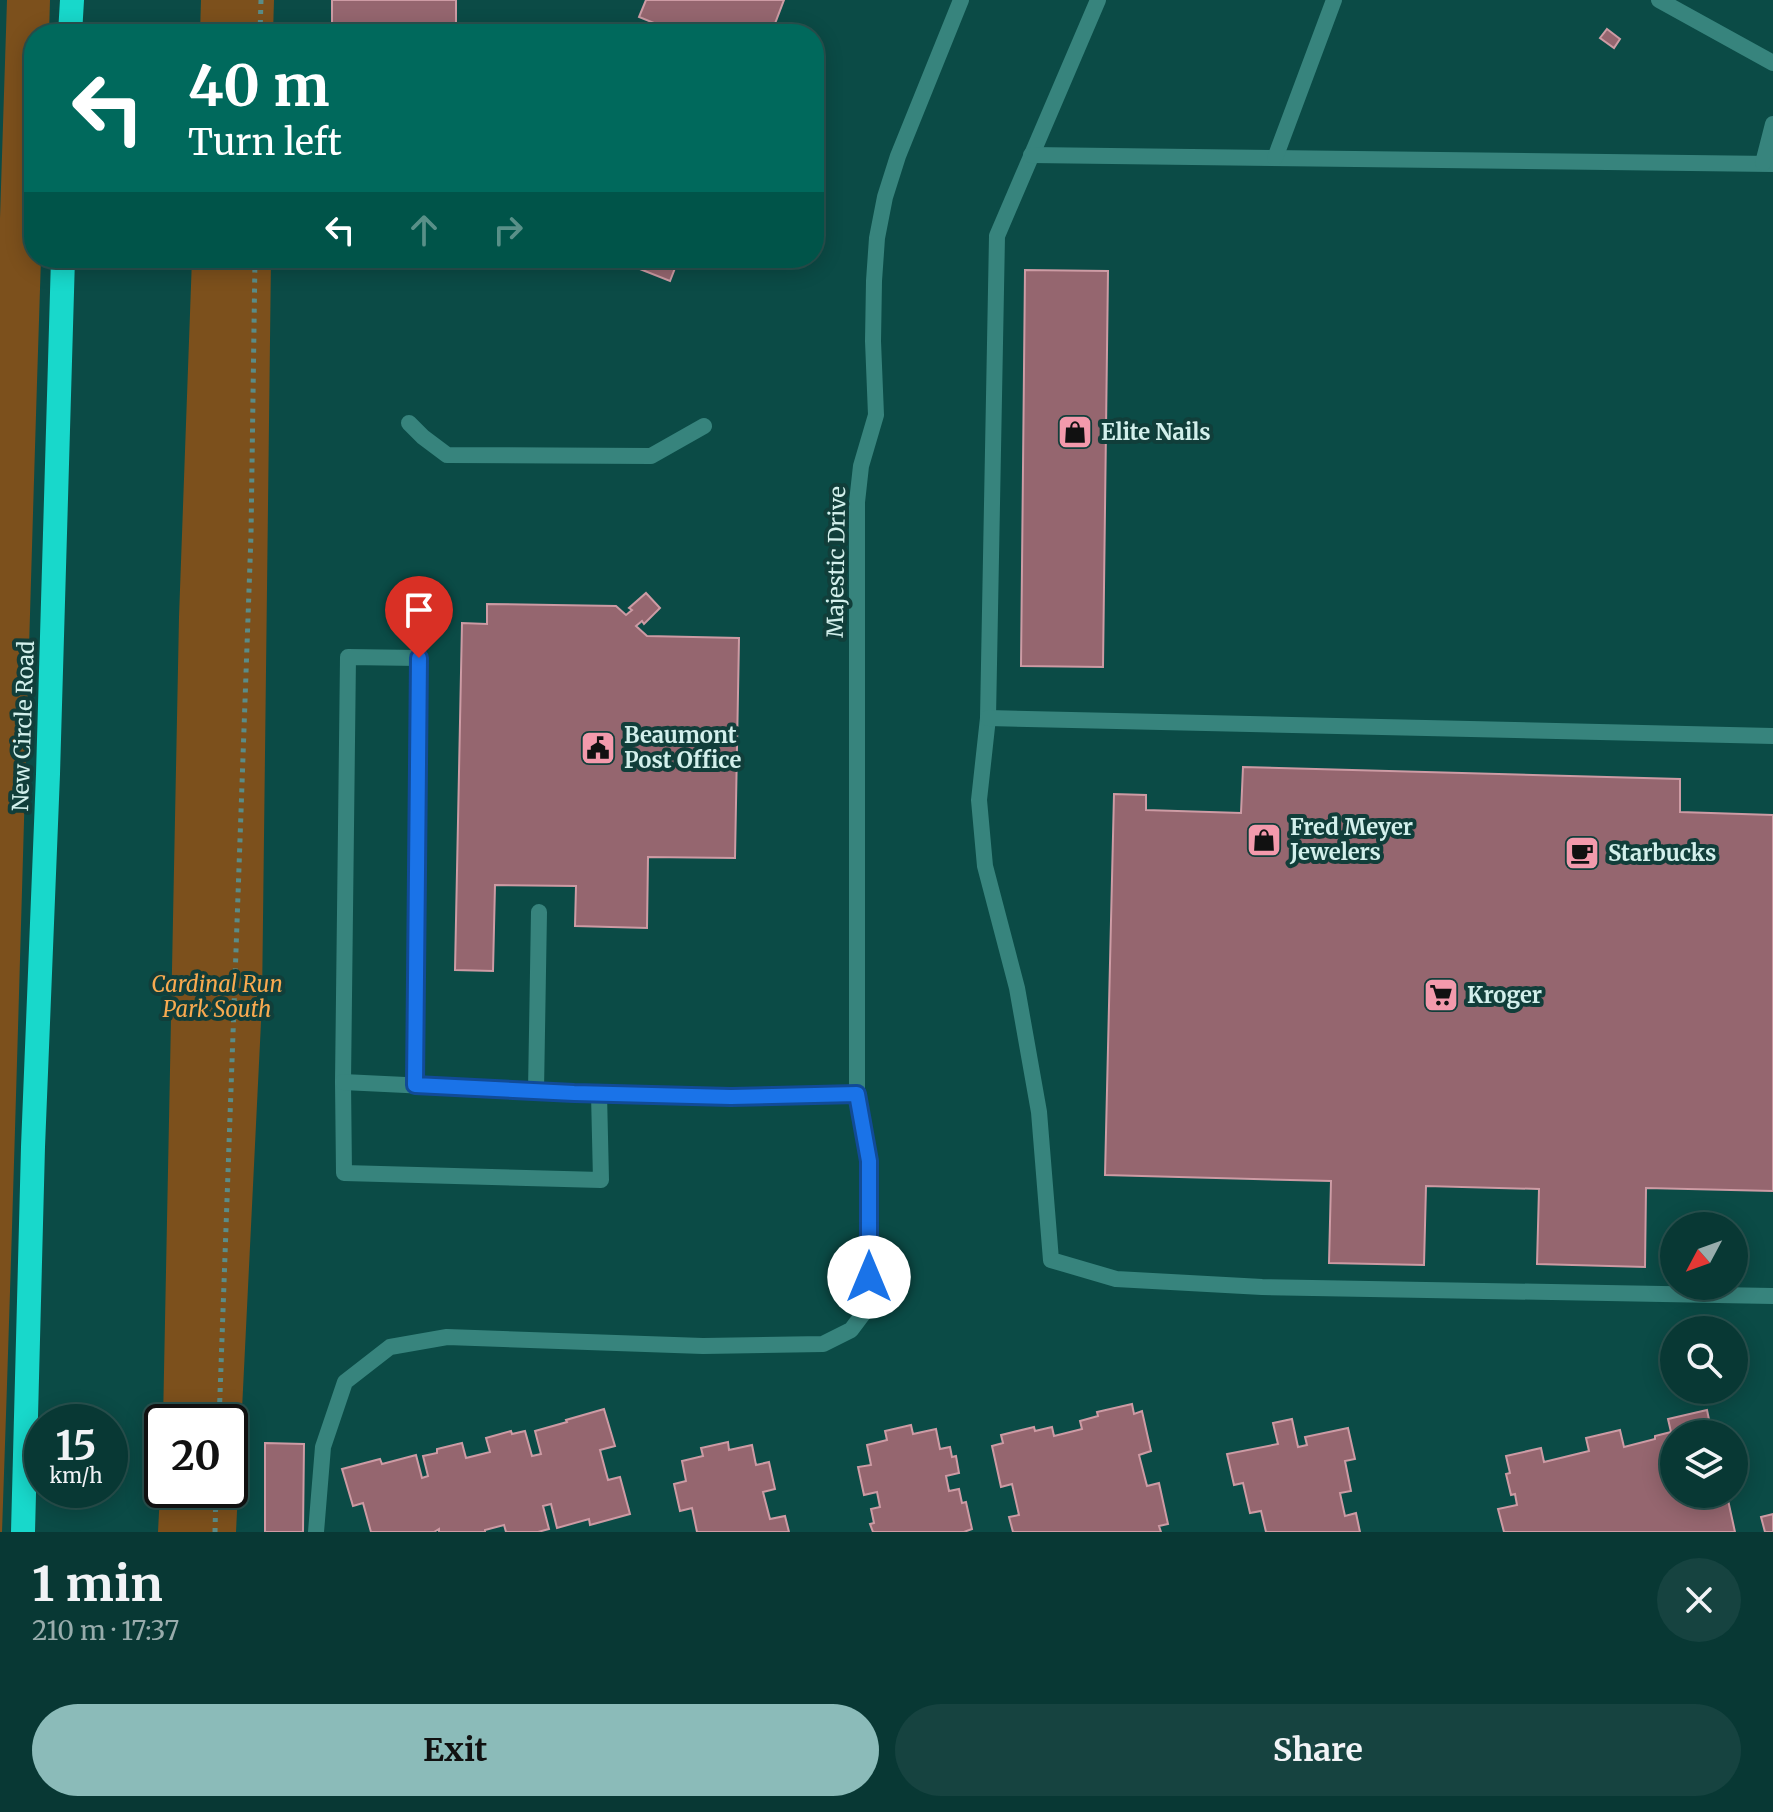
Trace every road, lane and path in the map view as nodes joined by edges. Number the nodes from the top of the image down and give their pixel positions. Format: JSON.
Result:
{"nodes":[{"id":1,"x":72,"y":0,"type":"edge"},
{"id":2,"x":261,"y":0,"type":"edge"},
{"id":3,"x":961,"y":0,"type":"edge"},
{"id":4,"x":1098,"y":0,"type":"edge"},
{"id":5,"x":1334,"y":0,"type":"edge"},
{"id":6,"x":1659,"y":0,"type":"edge"},
{"id":7,"x":71,"y":24,"type":"edge"},
{"id":8,"x":260,"y":24,"type":"edge"},
{"id":9,"x":1773,"y":63,"type":"edge"},
{"id":10,"x":1773,"y":124,"type":"edge"},
{"id":11,"x":1031,"y":155,"type":"junction"},
{"id":12,"x":1275,"y":158,"type":"junction"},
{"id":13,"x":1768,"y":163,"type":"edge"},
{"id":14,"x":63,"y":268,"type":"edge"},
{"id":15,"x":255,"y":268,"type":"edge"},
{"id":16,"x":409,"y":423,"type":"dead end"},
{"id":17,"x":704,"y":426,"type":"dead end"},
{"id":18,"x":988,"y":718,"type":"junction"},
{"id":19,"x":1773,"y":736,"type":"edge"},
{"id":20,"x":539,"y":912,"type":"dead end"},
{"id":21,"x":343,"y":1082,"type":"junction"},
{"id":22,"x":415,"y":1085,"type":"junction"},
{"id":23,"x":536,"y":1091,"type":"junction"},
{"id":24,"x":599,"y":1094,"type":"junction"},
{"id":25,"x":857,"y":1094,"type":"junction"},
{"id":26,"x":1773,"y":1296,"type":"edge"},
{"id":27,"x":220,"y":1404,"type":"edge"},
{"id":28,"x":216,"y":1508,"type":"edge"},
{"id":29,"x":23,"y":1532,"type":"edge"},
{"id":30,"x":215,"y":1532,"type":"edge"},
{"id":31,"x":316,"y":1532,"type":"edge"}],
"edges":[{"from":1,"to":7,"type":"highway"},
{"from":2,"to":8,"type":"path"},
{"from":3,"to":25,"type":"street","name":"Majestic Drive"},
{"from":4,"to":11,"type":"street"},
{"from":5,"to":12,"type":"street"},
{"from":6,"to":9,"type":"street"},
{"from":10,"to":13,"type":"street"},
{"from":11,"to":12,"type":"street"},
{"from":11,"to":18,"type":"street"},
{"from":12,"to":13,"type":"street"},
{"from":14,"to":29,"type":"highway","name":"New Circle Road"},
{"from":15,"to":27,"type":"path"},
{"from":16,"to":17,"type":"street"},
{"from":18,"to":19,"type":"street"},
{"from":18,"to":26,"type":"street"},
{"from":20,"to":23,"type":"street"},
{"from":21,"to":22,"type":"street"},
{"from":21,"to":22,"type":"street"},
{"from":21,"to":24,"type":"street"},
{"from":22,"to":23,"type":"street"},
{"from":23,"to":24,"type":"street"},
{"from":24,"to":25,"type":"street"},
{"from":25,"to":31,"type":"street","name":"Majestic Drive"},
{"from":28,"to":30,"type":"path"}]}
